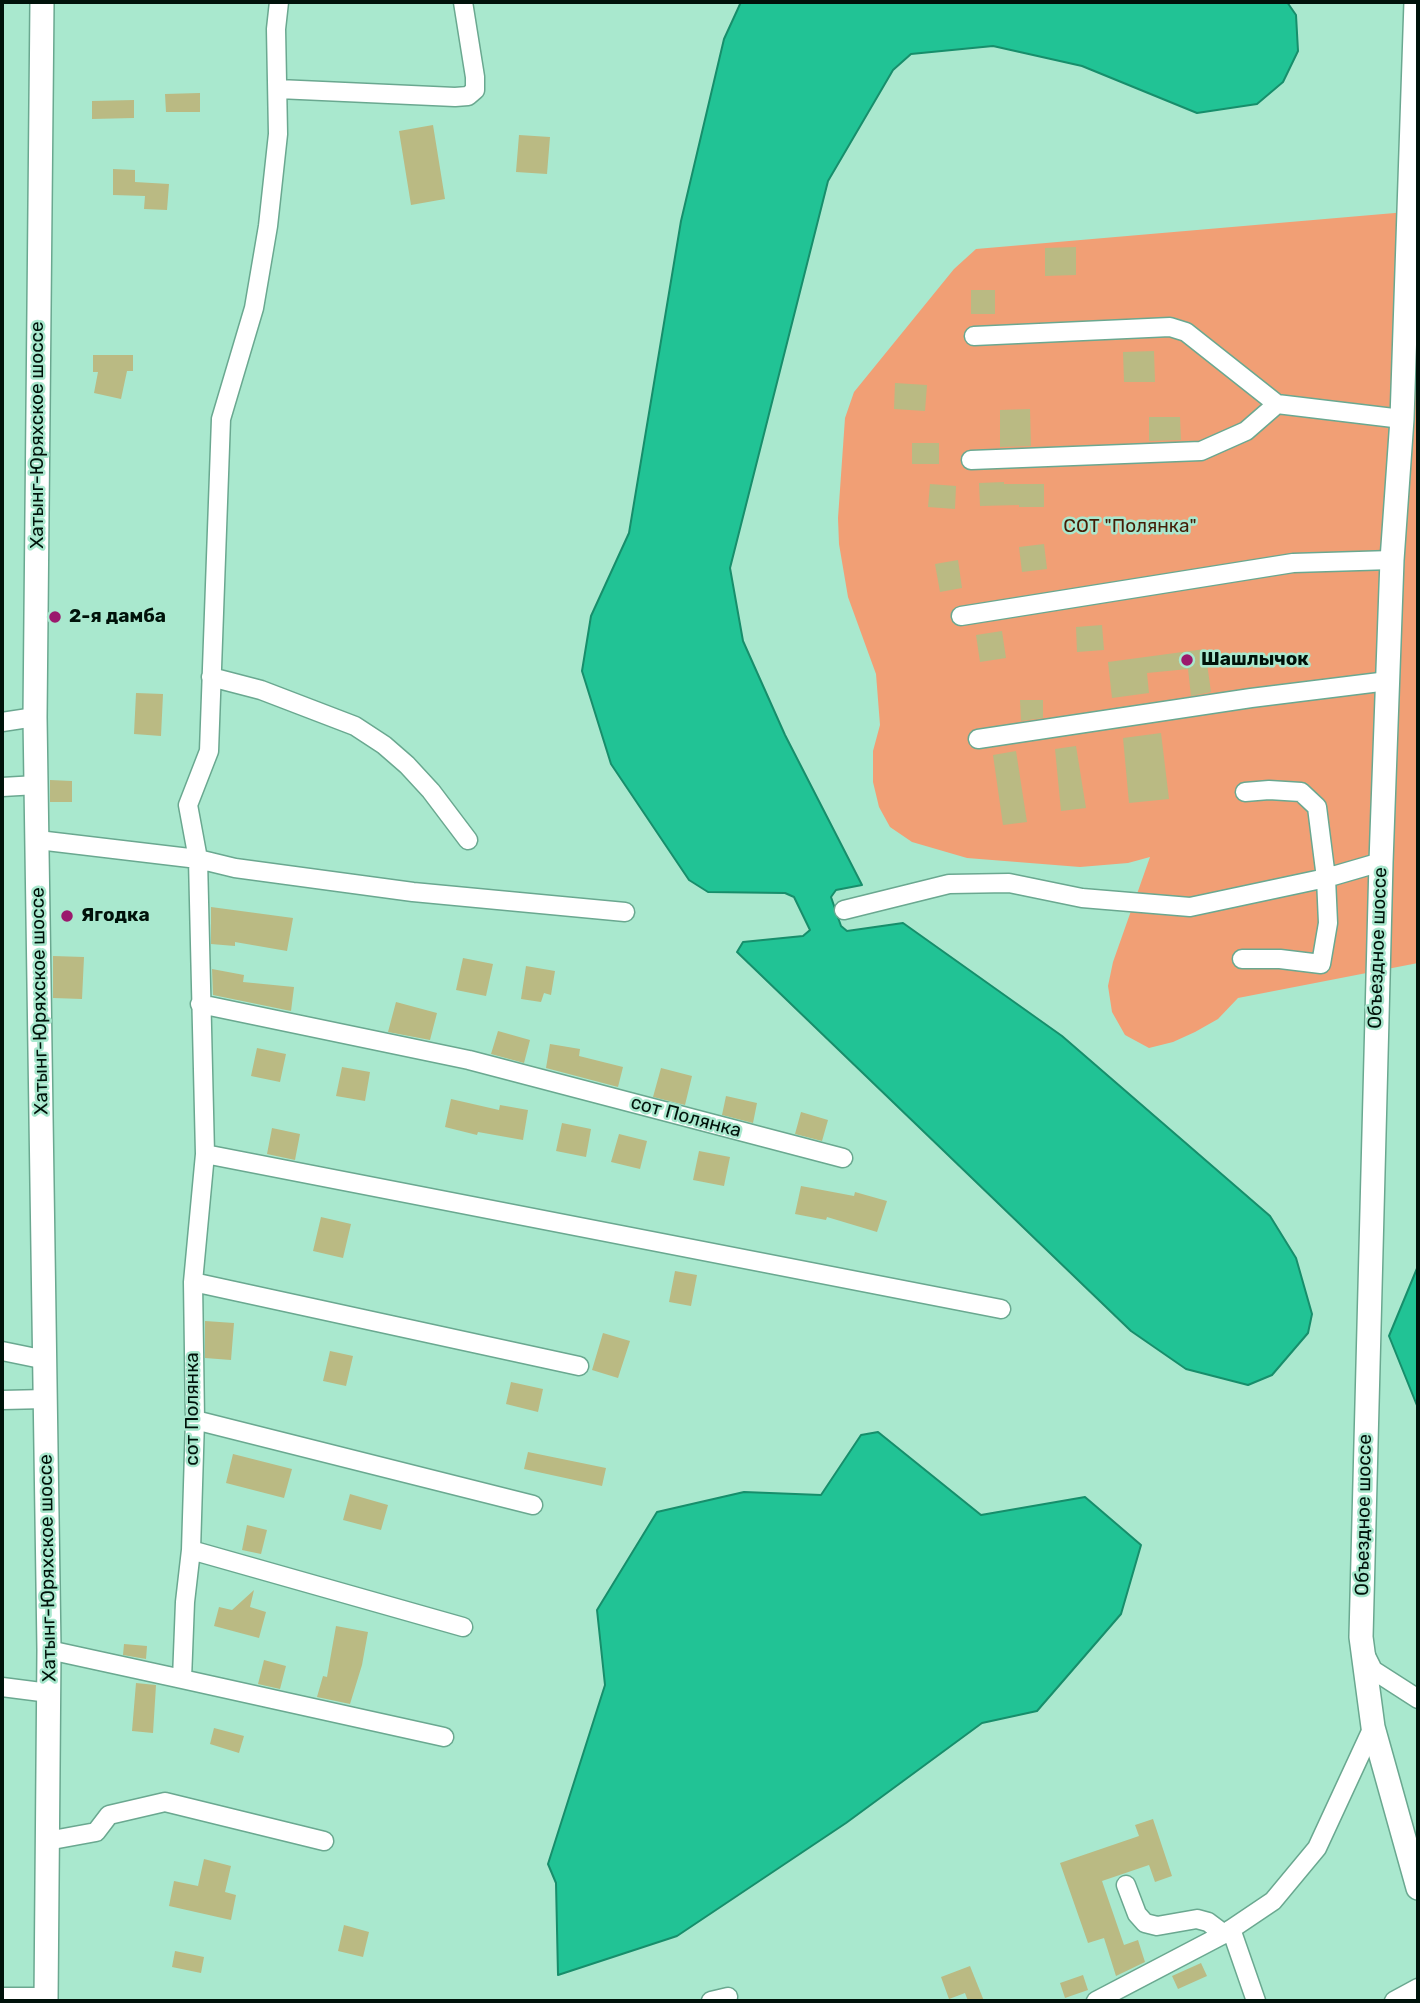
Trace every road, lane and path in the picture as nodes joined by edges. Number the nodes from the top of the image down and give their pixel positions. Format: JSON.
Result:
{"nodes":[{"id":1,"x":42,"y":2,"type":"edge"},
{"id":2,"x":279,"y":2,"type":"edge"},
{"id":3,"x":463,"y":2,"type":"edge"},
{"id":4,"x":1416,"y":2,"type":"edge"},
{"id":5,"x":278,"y":89,"type":"junction"},
{"id":6,"x":974,"y":336,"type":"dead end"},
{"id":7,"x":1276,"y":404,"type":"junction"},
{"id":8,"x":1407,"y":426,"type":"edge"},
{"id":9,"x":971,"y":460,"type":"dead end"},
{"id":10,"x":1392,"y":560,"type":"junction"},
{"id":11,"x":961,"y":616,"type":"dead end"},
{"id":12,"x":211,"y":677,"type":"junction"},
{"id":13,"x":1388,"y":681,"type":"junction"},
{"id":14,"x":35,"y":717,"type":"junction"},
{"id":15,"x":2,"y":722,"type":"edge"},
{"id":16,"x":978,"y":739,"type":"dead end"},
{"id":17,"x":37,"y":785,"type":"junction"},
{"id":18,"x":2,"y":787,"type":"edge"},
{"id":19,"x":1245,"y":792,"type":"dead end"},
{"id":20,"x":38,"y":840,"type":"junction"},
{"id":21,"x":468,"y":840,"type":"dead end"},
{"id":22,"x":198,"y":859,"type":"junction"},
{"id":23,"x":1381,"y":862,"type":"junction"},
{"id":24,"x":1326,"y":878,"type":"junction"},
{"id":25,"x":844,"y":910,"type":"dead end"},
{"id":26,"x":625,"y":912,"type":"dead end"},
{"id":27,"x":1242,"y":959,"type":"dead end"},
{"id":28,"x":200,"y":1004,"type":"junction"},
{"id":29,"x":205,"y":1154,"type":"junction"},
{"id":30,"x":843,"y":1158,"type":"dead end"},
{"id":31,"x":193,"y":1282,"type":"junction"},
{"id":32,"x":1001,"y":1308,"type":"dead end"},
{"id":33,"x":2,"y":1351,"type":"edge"},
{"id":34,"x":46,"y":1360,"type":"junction"},
{"id":35,"x":579,"y":1366,"type":"dead end"},
{"id":36,"x":46,"y":1399,"type":"junction"},
{"id":37,"x":2,"y":1400,"type":"edge"},
{"id":38,"x":195,"y":1420,"type":"junction"},
{"id":39,"x":533,"y":1506,"type":"dead end"},
{"id":40,"x":191,"y":1550,"type":"junction"},
{"id":41,"x":463,"y":1627,"type":"dead end"},
{"id":42,"x":1362,"y":1649,"type":"junction"},
{"id":43,"x":49,"y":1650,"type":"junction"},
{"id":44,"x":182,"y":1679,"type":"junction"},
{"id":45,"x":2,"y":1687,"type":"edge"},
{"id":46,"x":49,"y":1693,"type":"junction"},
{"id":47,"x":1418,"y":1699,"type":"edge"},
{"id":48,"x":1373,"y":1727,"type":"junction"},
{"id":49,"x":444,"y":1737,"type":"dead end"},
{"id":50,"x":324,"y":1840,"type":"dead end"},
{"id":51,"x":47,"y":1841,"type":"junction"},
{"id":52,"x":1126,"y":1885,"type":"dead end"},
{"id":53,"x":1418,"y":1888,"type":"edge"},
{"id":54,"x":1228,"y":1931,"type":"junction"},
{"id":55,"x":1418,"y":1988,"type":"edge"},
{"id":56,"x":2,"y":1997,"type":"edge"},
{"id":57,"x":46,"y":1999,"type":"edge"},
{"id":58,"x":1096,"y":2001,"type":"edge"},
{"id":59,"x":1256,"y":2001,"type":"edge"},
{"id":60,"x":1394,"y":2001,"type":"edge"}],
"edges":[{"from":1,"to":14,"type":"main road","name":"Хатынг-Юряхское шоссе"},
{"from":2,"to":5,"type":"street","name":"сот Полянка"},
{"from":3,"to":5,"type":"street"},
{"from":4,"to":8,"type":"main road","name":"Объездное шоссе"},
{"from":5,"to":12,"type":"street","name":"сот Полянка"},
{"from":6,"to":7,"type":"street"},
{"from":7,"to":8,"type":"street"},
{"from":7,"to":9,"type":"street"},
{"from":8,"to":10,"type":"main road","name":"Объездное шоссе"},
{"from":10,"to":11,"type":"street"},
{"from":10,"to":13,"type":"main road","name":"Объездное шоссе"},
{"from":12,"to":21,"type":"street"},
{"from":12,"to":22,"type":"street","name":"сот Полянка"},
{"from":13,"to":16,"type":"street"},
{"from":13,"to":23,"type":"main road","name":"Объездное шоссе"},
{"from":14,"to":15,"type":"street"},
{"from":14,"to":17,"type":"main road","name":"Хатынг-Юряхское шоссе"},
{"from":17,"to":18,"type":"street"},
{"from":17,"to":20,"type":"main road","name":"Хатынг-Юряхское шоссе"},
{"from":19,"to":24,"type":"street"},
{"from":20,"to":22,"type":"street"},
{"from":20,"to":34,"type":"main road","name":"Хатынг-Юряхское шоссе"},
{"from":22,"to":26,"type":"street"},
{"from":22,"to":28,"type":"street","name":"сот Полянка"},
{"from":23,"to":24,"type":"street"},
{"from":23,"to":42,"type":"main road","name":"Объездное шоссе"},
{"from":24,"to":25,"type":"street"},
{"from":24,"to":27,"type":"street"},
{"from":28,"to":29,"type":"street","name":"сот Полянка"},
{"from":28,"to":30,"type":"street","name":"сот Полянка"},
{"from":29,"to":31,"type":"street","name":"сот Полянка"},
{"from":29,"to":32,"type":"street"},
{"from":31,"to":35,"type":"street"},
{"from":31,"to":38,"type":"street","name":"сот Полянка"},
{"from":33,"to":34,"type":"street"},
{"from":34,"to":36,"type":"main road","name":"Хатынг-Юряхское шоссе"},
{"from":36,"to":37,"type":"street"},
{"from":36,"to":43,"type":"main road","name":"Хатынг-Юряхское шоссе"},
{"from":38,"to":39,"type":"street"},
{"from":38,"to":40,"type":"street","name":"сот Полянка"},
{"from":40,"to":41,"type":"street"},
{"from":40,"to":44,"type":"street","name":"сот Полянка"},
{"from":42,"to":47,"type":"street"},
{"from":42,"to":48,"type":"main road","name":"Объездное шоссе"},
{"from":43,"to":44,"type":"street"},
{"from":43,"to":46,"type":"main road","name":"Хатынг-Юряхское шоссе"},
{"from":44,"to":49,"type":"street"},
{"from":45,"to":46,"type":"street"},
{"from":46,"to":51,"type":"main road","name":"Хатынг-Юряхское шоссе"},
{"from":48,"to":53,"type":"main road","name":"Объездное шоссе"},
{"from":48,"to":54,"type":"street"},
{"from":50,"to":51,"type":"street"},
{"from":51,"to":57,"type":"main road","name":"Хатынг-Юряхское шоссе"},
{"from":52,"to":54,"type":"street"},
{"from":54,"to":58,"type":"street"},
{"from":54,"to":59,"type":"street"},
{"from":55,"to":60,"type":"street"},
{"from":56,"to":57,"type":"street"}]}
